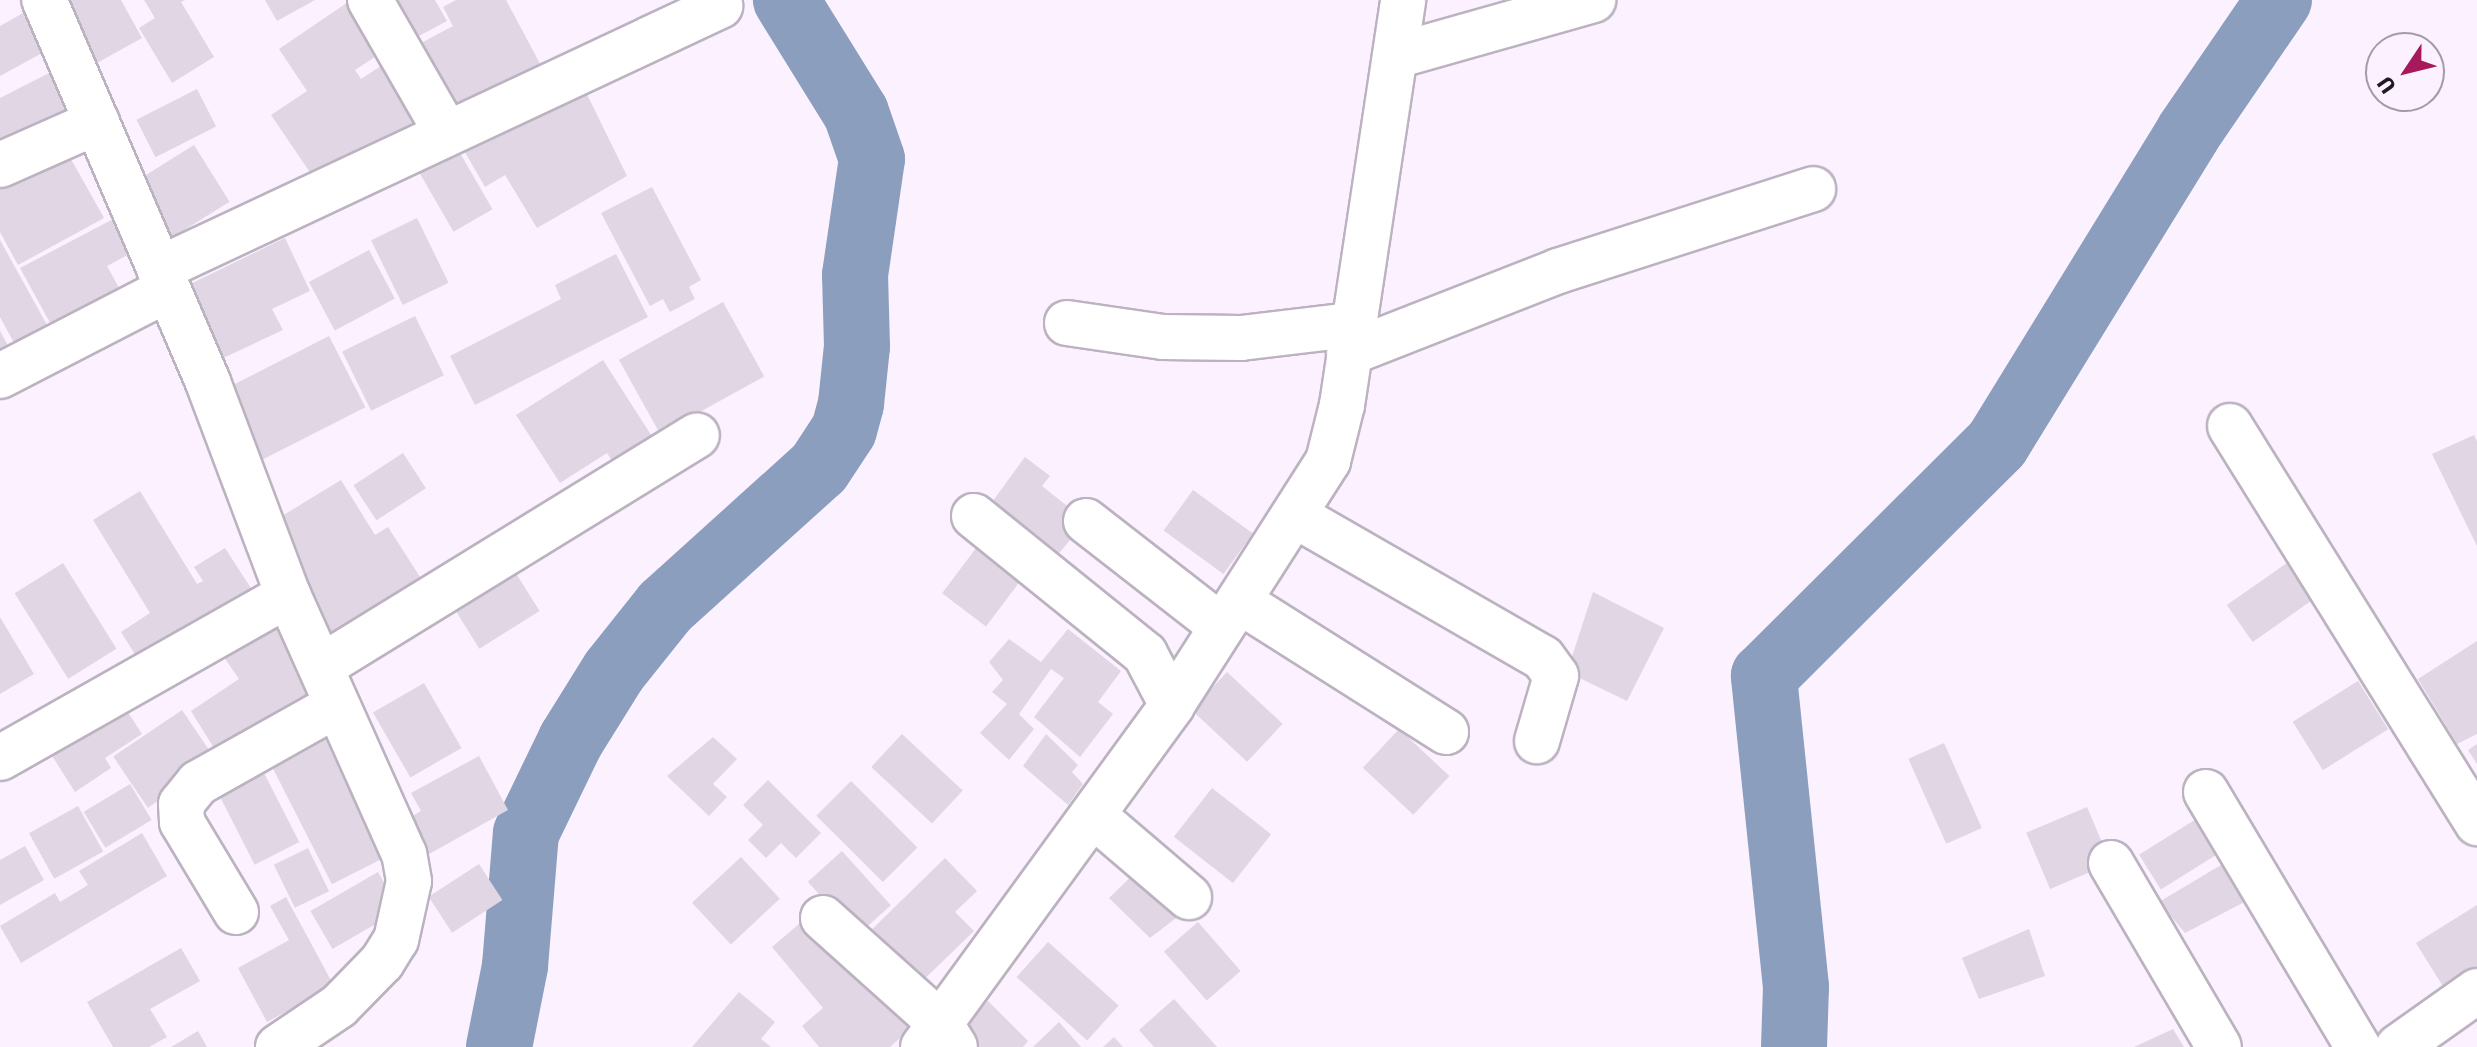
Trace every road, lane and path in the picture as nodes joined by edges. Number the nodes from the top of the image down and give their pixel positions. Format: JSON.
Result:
{"nodes":[{"id":1,"x":44,"y":0,"type":"edge"},
{"id":2,"x":370,"y":0,"type":"edge"},
{"id":3,"x":1403,"y":0,"type":"edge"},
{"id":4,"x":1593,"y":0,"type":"edge"},
{"id":5,"x":720,"y":6,"type":"dead end"},
{"id":6,"x":1399,"y":55,"type":"junction"},
{"id":7,"x":97,"y":122,"type":"junction"},
{"id":8,"x":446,"y":132,"type":"junction"},
{"id":9,"x":0,"y":165,"type":"edge"},
{"id":10,"x":1813,"y":189,"type":"dead end"},
{"id":11,"x":162,"y":280,"type":"junction"},
{"id":12,"x":1067,"y":323,"type":"dead end"},
{"id":13,"x":1350,"y":339,"type":"junction"},
{"id":14,"x":0,"y":376,"type":"edge"},
{"id":15,"x":2230,"y":426,"type":"dead end"},
{"id":16,"x":697,"y":435,"type":"dead end"},
{"id":17,"x":974,"y":516,"type":"dead end"},
{"id":18,"x":1296,"y":516,"type":"junction"},
{"id":19,"x":1086,"y":521,"type":"dead end"},
{"id":20,"x":288,"y":595,"type":"junction"},
{"id":21,"x":1231,"y":614,"type":"junction"},
{"id":22,"x":330,"y":686,"type":"junction"},
{"id":23,"x":1172,"y":705,"type":"junction"},
{"id":24,"x":1446,"y":732,"type":"dead end"},
{"id":25,"x":1537,"y":741,"type":"dead end"},
{"id":26,"x":0,"y":758,"type":"edge"},
{"id":27,"x":2206,"y":792,"type":"dead end"},
{"id":28,"x":1094,"y":816,"type":"junction"},
{"id":29,"x":2477,"y":823,"type":"edge"},
{"id":30,"x":2111,"y":863,"type":"dead end"},
{"id":31,"x":1189,"y":897,"type":"dead end"},
{"id":32,"x":236,"y":912,"type":"dead end"},
{"id":33,"x":823,"y":918,"type":"dead end"},
{"id":34,"x":2477,"y":991,"type":"edge"},
{"id":35,"x":939,"y":1039,"type":"edge"},
{"id":36,"x":278,"y":1047,"type":"edge"},
{"id":37,"x":2219,"y":1047,"type":"edge"},
{"id":38,"x":2358,"y":1047,"type":"edge"},
{"id":39,"x":2398,"y":1047,"type":"edge"}],
"edges":[{"from":1,"to":7,"type":"street"},
{"from":2,"to":8,"type":"street"},
{"from":3,"to":6,"type":"street"},
{"from":4,"to":6,"type":"street"},
{"from":5,"to":8,"type":"street"},
{"from":6,"to":13,"type":"street"},
{"from":7,"to":9,"type":"street"},
{"from":7,"to":11,"type":"street"},
{"from":8,"to":11,"type":"street"},
{"from":10,"to":13,"type":"street"},
{"from":11,"to":14,"type":"street"},
{"from":11,"to":20,"type":"street"},
{"from":12,"to":13,"type":"street"},
{"from":13,"to":18,"type":"street"},
{"from":15,"to":29,"type":"street"},
{"from":16,"to":22,"type":"street"},
{"from":17,"to":23,"type":"street"},
{"from":18,"to":21,"type":"street"},
{"from":18,"to":25,"type":"street"},
{"from":19,"to":21,"type":"street"},
{"from":20,"to":22,"type":"street"},
{"from":20,"to":26,"type":"street"},
{"from":21,"to":23,"type":"street"},
{"from":21,"to":24,"type":"street"},
{"from":22,"to":32,"type":"street"},
{"from":22,"to":36,"type":"street"},
{"from":23,"to":28,"type":"street"},
{"from":27,"to":38,"type":"street"},
{"from":28,"to":31,"type":"street"},
{"from":28,"to":35,"type":"street"},
{"from":30,"to":37,"type":"street"},
{"from":33,"to":35,"type":"street"},
{"from":34,"to":39,"type":"street"}]}
